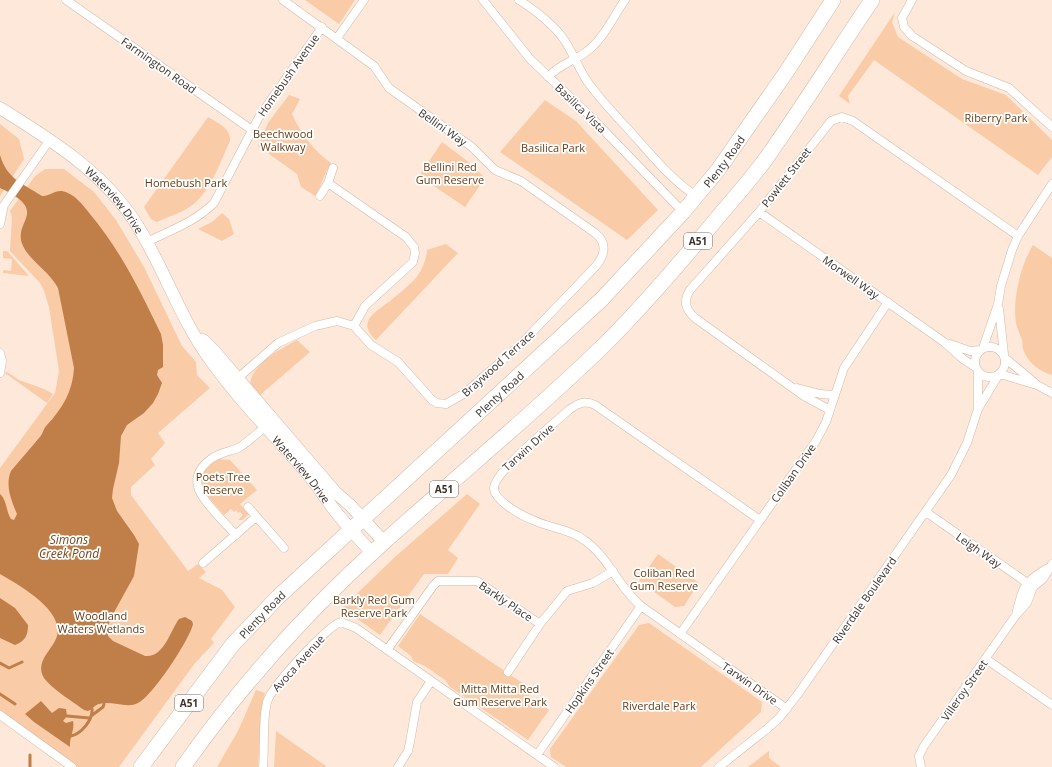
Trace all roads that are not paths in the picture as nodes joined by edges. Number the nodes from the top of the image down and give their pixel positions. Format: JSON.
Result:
{"nodes":[{"id":1,"x":66,"y":0,"type":"edge"},
{"id":2,"x":364,"y":0,"type":"edge"},
{"id":3,"x":483,"y":0,"type":"edge"},
{"id":4,"x":519,"y":0,"type":"edge"},
{"id":5,"x":625,"y":0,"type":"edge"},
{"id":6,"x":833,"y":0,"type":"edge"},
{"id":7,"x":872,"y":0,"type":"edge"},
{"id":8,"x":912,"y":0,"type":"edge"},
{"id":9,"x":285,"y":1,"type":"edge"},
{"id":10,"x":322,"y":27,"type":"junction"},
{"id":11,"x":337,"y":38,"type":"junction"},
{"id":12,"x":575,"y":60,"type":"junction"},
{"id":13,"x":548,"y":77,"type":"junction"},
{"id":14,"x":0,"y":108,"type":"edge"},
{"id":15,"x":1052,"y":128,"type":"edge"},
{"id":16,"x":252,"y":130,"type":"junction"},
{"id":17,"x":49,"y":141,"type":"junction"},
{"id":18,"x":333,"y":168,"type":"dead end"},
{"id":19,"x":328,"y":183,"type":"junction"},
{"id":20,"x":1052,"y":184,"type":"edge"},
{"id":21,"x":1049,"y":195,"type":"edge"},
{"id":22,"x":320,"y":196,"type":"dead end"},
{"id":23,"x":696,"y":196,"type":"junction"},
{"id":24,"x":683,"y":212,"type":"junction"},
{"id":25,"x":759,"y":212,"type":"junction"},
{"id":26,"x":0,"y":224,"type":"edge"},
{"id":27,"x":1018,"y":236,"type":"junction"},
{"id":28,"x":148,"y":242,"type":"junction"},
{"id":29,"x":604,"y":250,"type":"joint"},
{"id":30,"x":888,"y":302,"type":"junction"},
{"id":31,"x":998,"y":304,"type":"junction"},
{"id":32,"x":354,"y":326,"type":"junction"},
{"id":33,"x":944,"y":342,"type":"junction"},
{"id":34,"x":982,"y":349,"type":"junction"},
{"id":35,"x":0,"y":353,"type":"edge"},
{"id":36,"x":1004,"y":356,"type":"junction"},
{"id":37,"x":977,"y":369,"type":"junction"},
{"id":38,"x":0,"y":372,"type":"edge"},
{"id":39,"x":999,"y":375,"type":"junction"},
{"id":40,"x":234,"y":381,"type":"junction"},
{"id":41,"x":790,"y":385,"type":"junction"},
{"id":42,"x":1037,"y":385,"type":"junction"},
{"id":43,"x":1052,"y":393,"type":"edge"},
{"id":44,"x":834,"y":395,"type":"junction"},
{"id":45,"x":978,"y":409,"type":"junction"},
{"id":46,"x":830,"y":410,"type":"junction"},
{"id":47,"x":270,"y":422,"type":"junction"},
{"id":48,"x":248,"y":507,"type":"dead end"},
{"id":49,"x":926,"y":512,"type":"junction"},
{"id":50,"x":256,"y":517,"type":"junction"},
{"id":51,"x":362,"y":519,"type":"junction"},
{"id":52,"x":760,"y":520,"type":"junction"},
{"id":53,"x":351,"y":529,"type":"junction"},
{"id":54,"x":236,"y":535,"type":"junction"},
{"id":55,"x":384,"y":542,"type":"junction"},
{"id":56,"x":284,"y":548,"type":"dead end"},
{"id":57,"x":372,"y":553,"type":"junction"},
{"id":58,"x":203,"y":564,"type":"dead end"},
{"id":59,"x":1050,"y":566,"type":"edge"},
{"id":60,"x":613,"y":571,"type":"junction"},
{"id":61,"x":1030,"y":585,"type":"junction"},
{"id":62,"x":641,"y":606,"type":"junction"},
{"id":63,"x":540,"y":624,"type":"junction"},
{"id":64,"x":680,"y":634,"type":"junction"},
{"id":65,"x":387,"y":650,"type":"junction"},
{"id":66,"x":986,"y":659,"type":"junction"},
{"id":67,"x":508,"y":672,"type":"dead end"},
{"id":68,"x":431,"y":681,"type":"junction"},
{"id":69,"x":1052,"y":705,"type":"edge"},
{"id":70,"x":787,"y":709,"type":"junction"},
{"id":71,"x":0,"y":715,"type":"edge"},
{"id":72,"x":537,"y":755,"type":"junction"},
{"id":73,"x":72,"y":767,"type":"edge"},
{"id":74,"x":142,"y":767,"type":"edge"},
{"id":75,"x":183,"y":767,"type":"edge"},
{"id":76,"x":263,"y":767,"type":"edge"},
{"id":77,"x":398,"y":767,"type":"edge"},
{"id":78,"x":554,"y":767,"type":"edge"},
{"id":79,"x":719,"y":767,"type":"edge"},
{"id":80,"x":921,"y":767,"type":"edge"}],
"edges":[{"from":1,"to":16,"type":"street","name":"Farmington Road"},
{"from":2,"to":11,"type":"street"},
{"from":3,"to":13,"type":"street","name":"Basilica Vista"},
{"from":4,"to":12,"type":"street","name":"Basilica Vista"},
{"from":5,"to":12,"type":"street"},
{"from":6,"to":23,"type":"highway","name":"Plenty Road","number":"A51"},
{"from":7,"to":55,"type":"highway","number":"A51"},
{"from":8,"to":15,"type":"street"},
{"from":9,"to":10,"type":"street","name":"Bellini Way"},
{"from":10,"to":11,"type":"street","name":"Bellini Way"},
{"from":10,"to":16,"type":"street","name":"Homebush Avenue"},
{"from":11,"to":29,"type":"street","name":"Bellini Way"},
{"from":12,"to":13,"type":"street"},
{"from":12,"to":23,"type":"street","name":"Basilica Vista"},
{"from":13,"to":24,"type":"street","name":"Basilica Vista"},
{"from":14,"to":17,"type":"street","name":"Waterview Drive"},
{"from":16,"to":28,"type":"street","name":"Homebush Avenue"},
{"from":17,"to":26,"type":"street"},
{"from":17,"to":28,"type":"street","name":"Waterview Drive"},
{"from":18,"to":19,"type":"street"},
{"from":19,"to":22,"type":"street"},
{"from":19,"to":32,"type":"street"},
{"from":20,"to":21,"type":"street"},
{"from":21,"to":27,"type":"street"},
{"from":23,"to":24,"type":"highway","name":"Plenty Road","number":"A51"},
{"from":24,"to":51,"type":"highway","name":"Plenty Road","number":"A51"},
{"from":25,"to":27,"type":"street","name":"Powlett Street"},
{"from":25,"to":30,"type":"street","name":"Morwell Way"},
{"from":25,"to":41,"type":"street","name":"Powlett Street"},
{"from":27,"to":31,"type":"street"},
{"from":28,"to":40,"type":"street","name":"Waterview Drive"},
{"from":29,"to":32,"type":"street","name":"Braywood Terrace"},
{"from":30,"to":33,"type":"street","name":"Morwell Way"},
{"from":30,"to":44,"type":"street","name":"Coliban Drive"},
{"from":31,"to":34,"type":"street"},
{"from":31,"to":36,"type":"street"},
{"from":32,"to":40,"type":"street"},
{"from":33,"to":34,"type":"street","name":"Morwell Way"},
{"from":33,"to":37,"type":"street","name":"Morwell Way"},
{"from":34,"to":36,"type":"street"},
{"from":34,"to":37,"type":"street"},
{"from":35,"to":38,"type":"street"},
{"from":36,"to":39,"type":"street"},
{"from":36,"to":42,"type":"street"},
{"from":37,"to":39,"type":"street"},
{"from":37,"to":45,"type":"street","name":"Riverdale Boulevard"},
{"from":39,"to":42,"type":"street"},
{"from":39,"to":45,"type":"street","name":"Riverdale Boulevard"},
{"from":40,"to":47,"type":"street","name":"Waterview Drive"},
{"from":41,"to":44,"type":"street","name":"Powlett Street"},
{"from":41,"to":46,"type":"street","name":"Powlett Street"},
{"from":42,"to":43,"type":"street"},
{"from":44,"to":46,"type":"street","name":"Coliban Drive"},
{"from":45,"to":49,"type":"street","name":"Riverdale Boulevard"},
{"from":46,"to":52,"type":"street","name":"Coliban Drive"},
{"from":47,"to":51,"type":"street","name":"Waterview Drive"},
{"from":47,"to":53,"type":"street","name":"Waterview Drive"},
{"from":47,"to":54,"type":"street"},
{"from":48,"to":50,"type":"street"},
{"from":49,"to":61,"type":"street","name":"Leigh Way"},
{"from":49,"to":70,"type":"street","name":"Riverdale Boulevard"},
{"from":50,"to":54,"type":"street"},
{"from":50,"to":56,"type":"street"},
{"from":51,"to":53,"type":"highway","name":"Plenty Road","number":"A51"},
{"from":51,"to":55,"type":"street","name":"Waterview Drive"},
{"from":52,"to":60,"type":"street","name":"Tarwin Drive"},
{"from":52,"to":64,"type":"street","name":"Coliban Drive"},
{"from":53,"to":57,"type":"street","name":"Waterview Drive"},
{"from":53,"to":74,"type":"highway","name":"Plenty Road","number":"A51"},
{"from":54,"to":58,"type":"street"},
{"from":55,"to":57,"type":"highway","number":"A51"},
{"from":57,"to":75,"type":"highway","number":"A51"},
{"from":59,"to":61,"type":"street","name":"Villeroy Street"},
{"from":60,"to":62,"type":"street","name":"Tarwin Drive"},
{"from":60,"to":63,"type":"street","name":"Barkly Place"},
{"from":61,"to":66,"type":"street","name":"Villeroy Street"},
{"from":62,"to":64,"type":"street","name":"Tarwin Drive"},
{"from":62,"to":72,"type":"street","name":"Hopkins Street"},
{"from":63,"to":65,"type":"street","name":"Barkly Place"},
{"from":63,"to":67,"type":"street","name":"Barkly Place"},
{"from":64,"to":70,"type":"street","name":"Tarwin Drive"},
{"from":65,"to":68,"type":"street"},
{"from":65,"to":76,"type":"street","name":"Avoca Avenue"},
{"from":66,"to":69,"type":"street"},
{"from":66,"to":80,"type":"street","name":"Villeroy Street"},
{"from":68,"to":72,"type":"street"},
{"from":68,"to":77,"type":"street"},
{"from":70,"to":79,"type":"street","name":"Riverdale Boulevard"},
{"from":71,"to":73,"type":"street"},
{"from":72,"to":78,"type":"street"}]}
